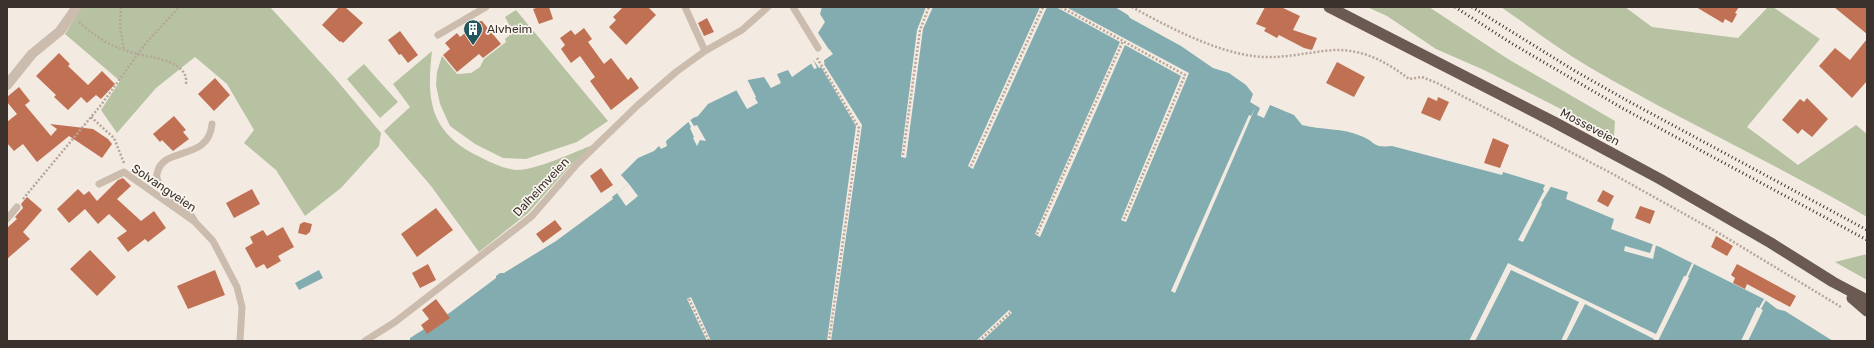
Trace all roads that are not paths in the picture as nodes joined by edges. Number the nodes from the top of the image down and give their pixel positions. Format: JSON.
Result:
{"nodes":[{"id":1,"x":486,"y":7,"type":"edge"},
{"id":2,"x":685,"y":7,"type":"edge"},
{"id":3,"x":768,"y":7,"type":"edge"},
{"id":4,"x":793,"y":7,"type":"edge"},
{"id":5,"x":1328,"y":7,"type":"edge"},
{"id":6,"x":74,"y":11,"type":"edge"},
{"id":7,"x":438,"y":35,"type":"dead end"},
{"id":8,"x":818,"y":48,"type":"dead end"},
{"id":9,"x":705,"y":51,"type":"junction"},
{"id":10,"x":7,"y":85,"type":"edge"},
{"id":11,"x":212,"y":124,"type":"dead end"},
{"id":12,"x":99,"y":184,"type":"dead end"},
{"id":13,"x":16,"y":207,"type":"road end"},
{"id":14,"x":7,"y":219,"type":"edge"},
{"id":15,"x":195,"y":222,"type":"junction"},
{"id":16,"x":1833,"y":282,"type":"junction"},
{"id":17,"x":1867,"y":300,"type":"edge"},
{"id":18,"x":1867,"y":310,"type":"edge"},
{"id":19,"x":240,"y":341,"type":"edge"},
{"id":20,"x":365,"y":341,"type":"edge"}],
"edges":[{"from":1,"to":7,"type":"lane"},
{"from":2,"to":9,"type":"lane"},
{"from":3,"to":9,"type":"lane","name":"Dalheimveien"},
{"from":4,"to":8,"type":"lane"},
{"from":5,"to":16,"type":"highway","name":"Mosseveien"},
{"from":6,"to":10,"type":"street"},
{"from":9,"to":20,"type":"lane","name":"Dalheimveien"},
{"from":11,"to":15,"type":"lane","name":"Solvangveien"},
{"from":12,"to":15,"type":"lane","name":"Solvangveien"},
{"from":13,"to":14,"type":"lane"},
{"from":15,"to":19,"type":"lane","name":"Solvangveien"},
{"from":16,"to":17,"type":"highway","name":"Mosseveien"},
{"from":16,"to":18,"type":"highway","name":"Mosseveien"}]}
